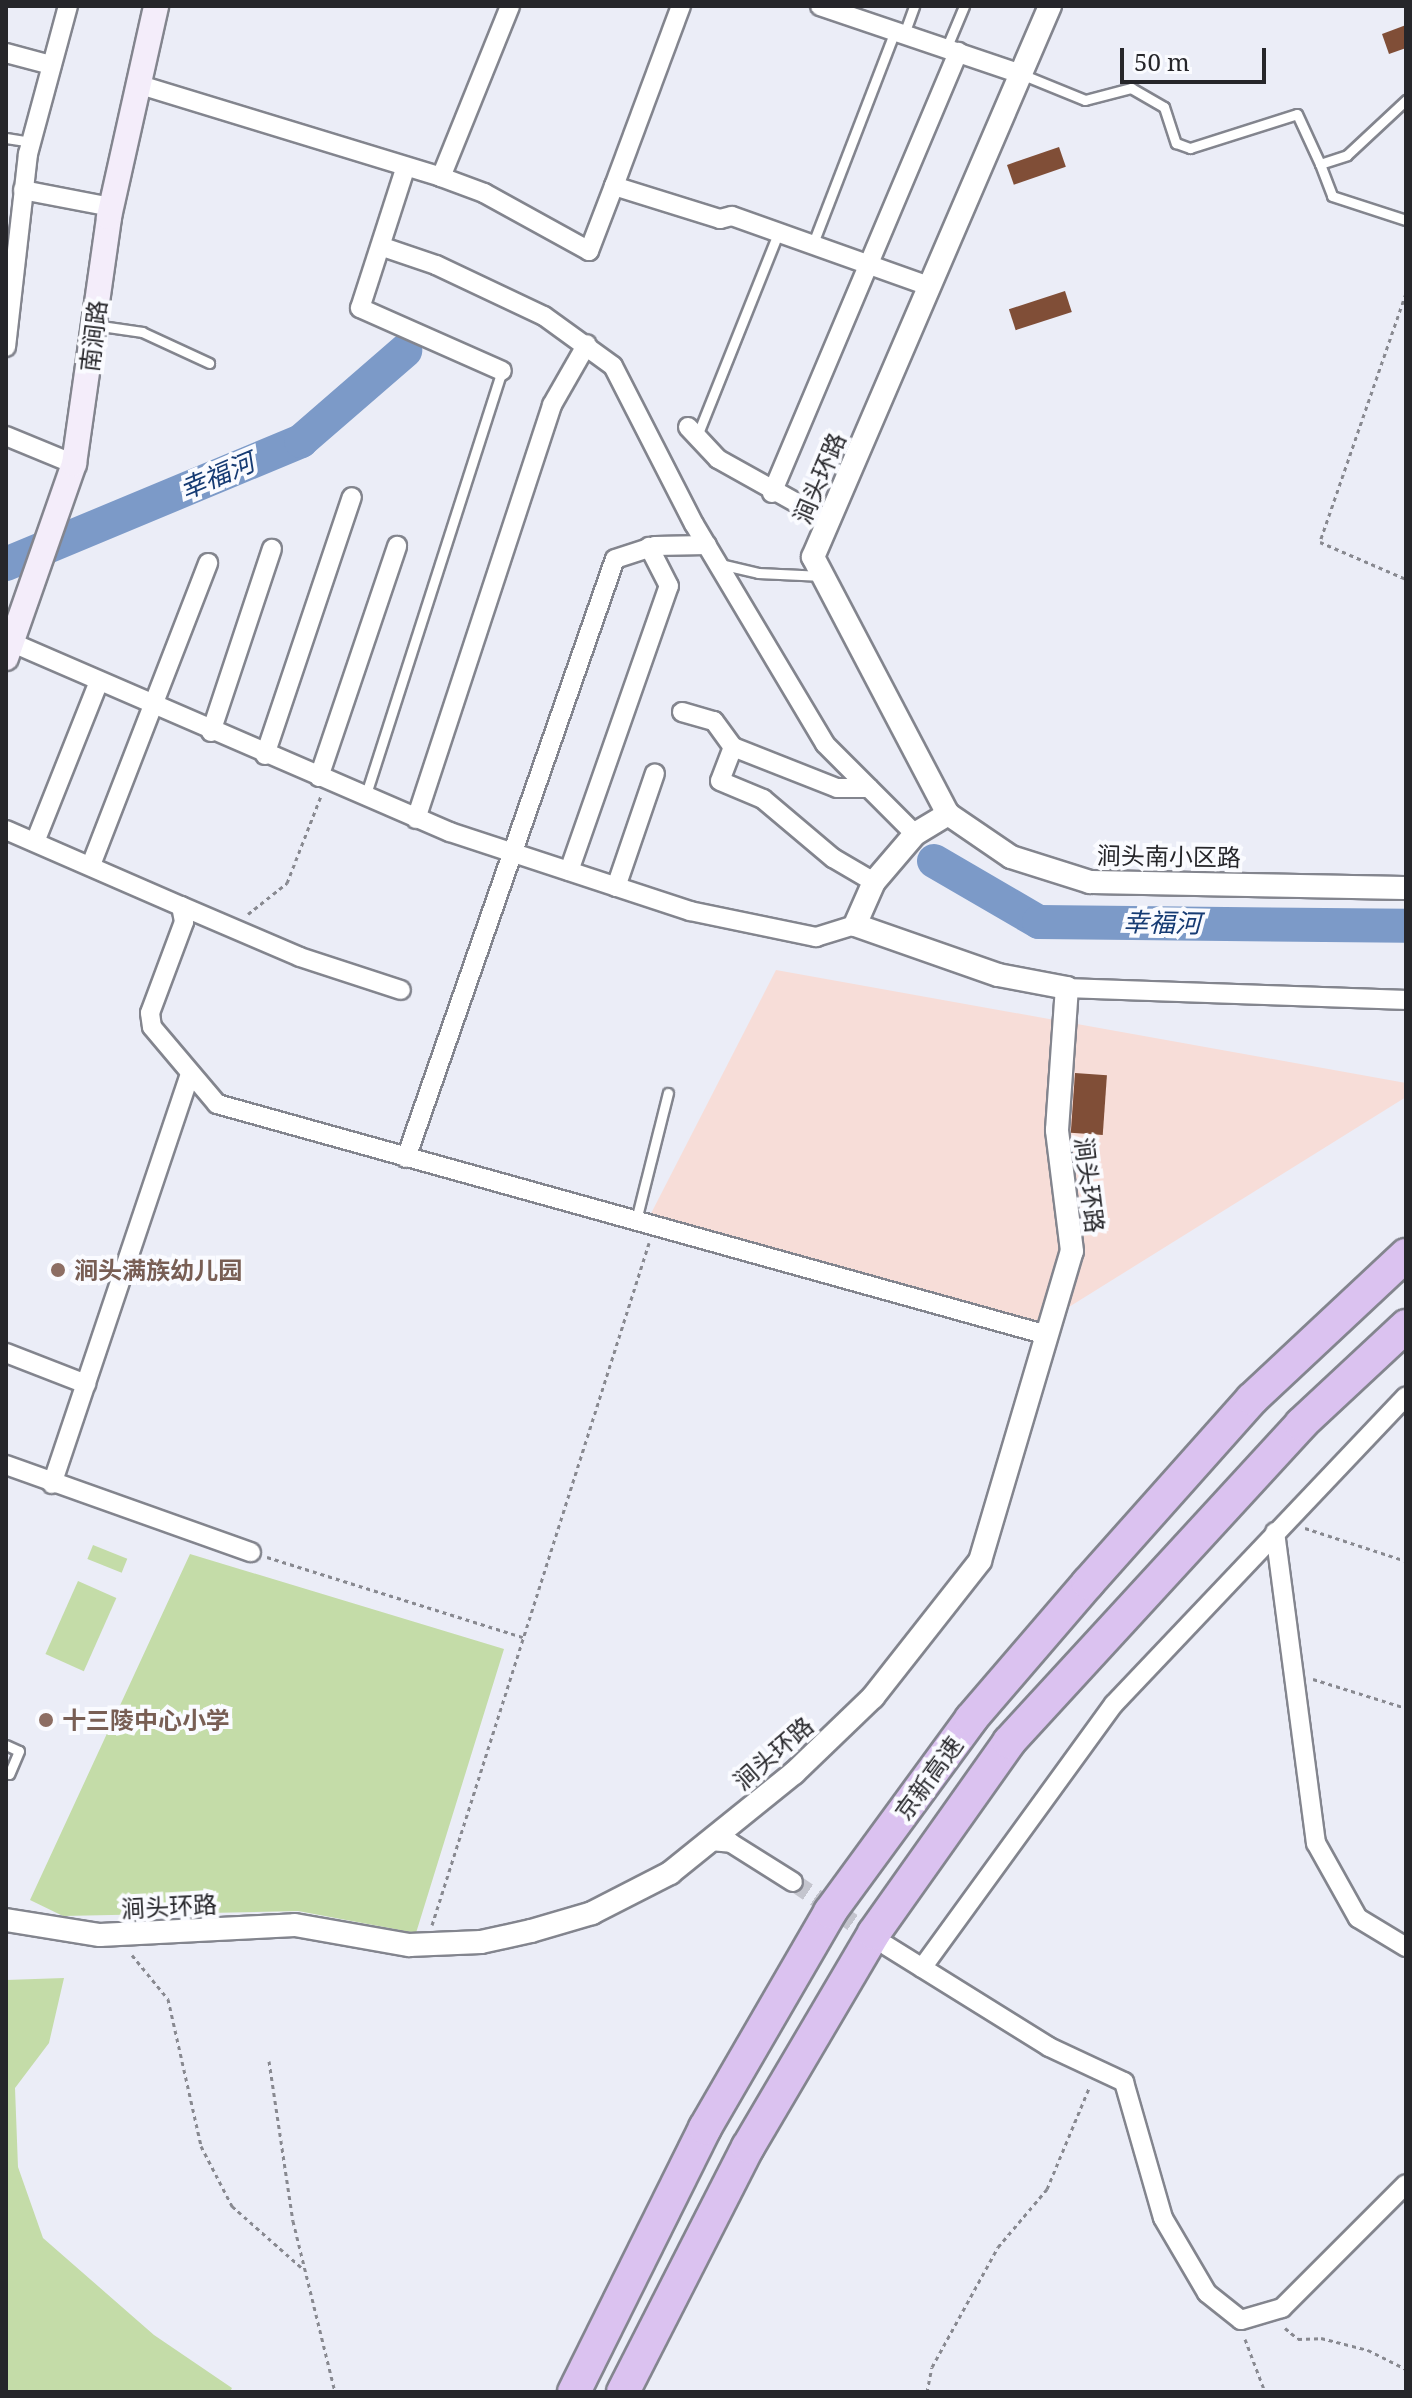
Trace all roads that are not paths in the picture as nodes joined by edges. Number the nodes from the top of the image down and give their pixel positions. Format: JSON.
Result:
{"nodes":[{"id":1,"x":68,"y":6,"type":"edge"},
{"id":2,"x":156,"y":6,"type":"edge"},
{"id":3,"x":510,"y":6,"type":"edge"},
{"id":4,"x":681,"y":6,"type":"edge"},
{"id":5,"x":820,"y":6,"type":"edge"},
{"id":6,"x":914,"y":6,"type":"edge"},
{"id":7,"x":964,"y":6,"type":"edge"},
{"id":8,"x":1050,"y":6,"type":"edge"},
{"id":9,"x":854,"y":11,"type":"edge"},
{"id":10,"x":899,"y":33,"type":"junction"},
{"id":11,"x":952,"y":50,"type":"junction"},
{"id":12,"x":6,"y":53,"type":"edge"},
{"id":13,"x":51,"y":65,"type":"junction"},
{"id":14,"x":1021,"y":74,"type":"junction"},
{"id":15,"x":137,"y":84,"type":"junction"},
{"id":16,"x":1406,"y":100,"type":"edge"},
{"id":17,"x":6,"y":138,"type":"edge"},
{"id":18,"x":31,"y":142,"type":"junction"},
{"id":19,"x":1320,"y":164,"type":"junction"},
{"id":20,"x":405,"y":169,"type":"junction"},
{"id":21,"x":441,"y":177,"type":"junction"},
{"id":22,"x":614,"y":186,"type":"junction"},
{"id":23,"x":23,"y":190,"type":"junction"},
{"id":24,"x":111,"y":207,"type":"junction"},
{"id":25,"x":1406,"y":220,"type":"edge"},
{"id":26,"x":778,"y":233,"type":"junction"},
{"id":27,"x":812,"y":246,"type":"junction"},
{"id":28,"x":383,"y":247,"type":"junction"},
{"id":29,"x":870,"y":267,"type":"junction"},
{"id":30,"x":931,"y":287,"type":"junction"},
{"id":31,"x":94,"y":325,"type":"junction"},
{"id":32,"x":587,"y":344,"type":"junction"},
{"id":33,"x":6,"y":347,"type":"edge"},
{"id":34,"x":209,"y":363,"type":"dead end"},
{"id":35,"x":502,"y":371,"type":"joint"},
{"id":36,"x":693,"y":432,"type":"joint"},
{"id":37,"x":6,"y":436,"type":"edge"},
{"id":38,"x":74,"y":464,"type":"junction"},
{"id":39,"x":772,"y":493,"type":"junction"},
{"id":40,"x":352,"y":497,"type":"dead end"},
{"id":41,"x":829,"y":521,"type":"junction"},
{"id":42,"x":707,"y":545,"type":"junction"},
{"id":43,"x":397,"y":546,"type":"dead end"},
{"id":44,"x":649,"y":547,"type":"junction"},
{"id":45,"x":272,"y":549,"type":"dead end"},
{"id":46,"x":208,"y":563,"type":"dead end"},
{"id":47,"x":718,"y":564,"type":"junction"},
{"id":48,"x":814,"y":577,"type":"junction"},
{"id":49,"x":9,"y":651,"type":"edge"},
{"id":50,"x":98,"y":684,"type":"junction"},
{"id":51,"x":155,"y":708,"type":"junction"},
{"id":52,"x":682,"y":712,"type":"dead end"},
{"id":53,"x":211,"y":732,"type":"junction"},
{"id":54,"x":733,"y":747,"type":"junction"},
{"id":55,"x":265,"y":755,"type":"junction"},
{"id":56,"x":655,"y":773,"type":"dead end"},
{"id":57,"x":323,"y":779,"type":"junction"},
{"id":58,"x":869,"y":788,"type":"junction"},
{"id":59,"x":365,"y":797,"type":"junction"},
{"id":60,"x":948,"y":814,"type":"junction"},
{"id":61,"x":416,"y":819,"type":"junction"},
{"id":62,"x":6,"y":830,"type":"edge"},
{"id":63,"x":915,"y":834,"type":"junction"},
{"id":64,"x":35,"y":842,"type":"junction"},
{"id":65,"x":513,"y":853,"type":"junction"},
{"id":66,"x":91,"y":865,"type":"junction"},
{"id":67,"x":569,"y":871,"type":"junction"},
{"id":68,"x":874,"y":882,"type":"junction"},
{"id":69,"x":616,"y":887,"type":"junction"},
{"id":70,"x":1406,"y":888,"type":"edge"},
{"id":71,"x":181,"y":906,"type":"junction"},
{"id":72,"x":855,"y":925,"type":"junction"},
{"id":73,"x":1067,"y":988,"type":"junction"},
{"id":74,"x":401,"y":990,"type":"dead end"},
{"id":75,"x":1406,"y":1000,"type":"edge"},
{"id":76,"x":190,"y":1074,"type":"junction"},
{"id":77,"x":668,"y":1093,"type":"dead end"},
{"id":78,"x":406,"y":1158,"type":"junction"},
{"id":79,"x":636,"y":1220,"type":"junction"},
{"id":80,"x":1406,"y":1255,"type":"edge"},
{"id":81,"x":1406,"y":1326,"type":"edge"},
{"id":82,"x":1047,"y":1335,"type":"junction"},
{"id":83,"x":6,"y":1353,"type":"edge"},
{"id":84,"x":86,"y":1384,"type":"junction"},
{"id":85,"x":1406,"y":1396,"type":"edge"},
{"id":86,"x":6,"y":1465,"type":"edge"},
{"id":87,"x":52,"y":1484,"type":"junction"},
{"id":88,"x":1275,"y":1532,"type":"junction"},
{"id":89,"x":251,"y":1552,"type":"road end"},
{"id":90,"x":6,"y":1745,"type":"edge"},
{"id":91,"x":9,"y":1774,"type":"dead end"},
{"id":92,"x":710,"y":1841,"type":"junction"},
{"id":93,"x":793,"y":1882,"type":"tunnel mouth"},
{"id":94,"x":6,"y":1920,"type":"edge"},
{"id":95,"x":887,"y":1946,"type":"tunnel mouth"},
{"id":96,"x":1406,"y":1947,"type":"edge"},
{"id":97,"x":922,"y":1968,"type":"junction"},
{"id":98,"x":1406,"y":2184,"type":"edge"},
{"id":99,"x":574,"y":2392,"type":"edge"},
{"id":100,"x":623,"y":2392,"type":"edge"}],
"edges":[{"from":1,"to":13,"type":"street"},
{"from":2,"to":15,"type":"main road","name":"南涧路"},
{"from":3,"to":21,"type":"street"},
{"from":4,"to":22,"type":"street"},
{"from":5,"to":9,"type":"street"},
{"from":6,"to":10,"type":"lane"},
{"from":7,"to":11,"type":"lane"},
{"from":8,"to":14,"type":"street","name":"涧头环路"},
{"from":9,"to":10,"type":"street"},
{"from":10,"to":11,"type":"street"},
{"from":10,"to":27,"type":"lane"},
{"from":11,"to":14,"type":"street"},
{"from":11,"to":29,"type":"street"},
{"from":12,"to":13,"type":"street"},
{"from":13,"to":18,"type":"street"},
{"from":14,"to":19,"type":"lane"},
{"from":14,"to":30,"type":"street","name":"涧头环路"},
{"from":15,"to":20,"type":"street"},
{"from":15,"to":24,"type":"main road","name":"南涧路"},
{"from":16,"to":19,"type":"lane"},
{"from":17,"to":18,"type":"lane"},
{"from":18,"to":23,"type":"street"},
{"from":19,"to":25,"type":"lane"},
{"from":20,"to":21,"type":"street"},
{"from":20,"to":28,"type":"street"},
{"from":21,"to":22,"type":"street"},
{"from":22,"to":26,"type":"street"},
{"from":23,"to":24,"type":"street"},
{"from":23,"to":33,"type":"street"},
{"from":24,"to":31,"type":"main road","name":"南涧路"},
{"from":26,"to":27,"type":"street"},
{"from":26,"to":36,"type":"lane"},
{"from":27,"to":29,"type":"street"},
{"from":28,"to":32,"type":"street"},
{"from":28,"to":35,"type":"street"},
{"from":29,"to":30,"type":"street"},
{"from":29,"to":39,"type":"street"},
{"from":30,"to":41,"type":"street","name":"涧头环路"},
{"from":31,"to":34,"type":"lane"},
{"from":31,"to":38,"type":"main road","name":"南涧路"},
{"from":32,"to":42,"type":"street"},
{"from":32,"to":61,"type":"street"},
{"from":35,"to":59,"type":"lane"},
{"from":36,"to":39,"type":"street"},
{"from":37,"to":38,"type":"street"},
{"from":38,"to":49,"type":"main road","name":"南涧路"},
{"from":39,"to":41,"type":"street"},
{"from":40,"to":55,"type":"street"},
{"from":41,"to":48,"type":"street","name":"涧头环路"},
{"from":42,"to":44,"type":"street"},
{"from":42,"to":47,"type":"street"},
{"from":43,"to":57,"type":"street"},
{"from":44,"to":65,"type":"street"},
{"from":44,"to":67,"type":"street"},
{"from":45,"to":53,"type":"street"},
{"from":46,"to":51,"type":"street"},
{"from":47,"to":48,"type":"lane"},
{"from":47,"to":58,"type":"street"},
{"from":48,"to":60,"type":"street","name":"涧头环路"},
{"from":49,"to":50,"type":"street"},
{"from":50,"to":51,"type":"street"},
{"from":50,"to":64,"type":"street"},
{"from":51,"to":53,"type":"street"},
{"from":51,"to":66,"type":"street"},
{"from":52,"to":54,"type":"street"},
{"from":53,"to":55,"type":"street"},
{"from":54,"to":58,"type":"street"},
{"from":54,"to":68,"type":"street"},
{"from":55,"to":57,"type":"street"},
{"from":56,"to":69,"type":"street"},
{"from":57,"to":59,"type":"street"},
{"from":58,"to":63,"type":"street"},
{"from":59,"to":61,"type":"street"},
{"from":60,"to":63,"type":"street"},
{"from":60,"to":70,"type":"street","name":"涧头南小区路"},
{"from":61,"to":65,"type":"street"},
{"from":62,"to":64,"type":"street"},
{"from":63,"to":68,"type":"street"},
{"from":64,"to":66,"type":"street"},
{"from":65,"to":67,"type":"street"},
{"from":65,"to":78,"type":"street"},
{"from":66,"to":71,"type":"street"},
{"from":67,"to":69,"type":"street"},
{"from":68,"to":72,"type":"street"},
{"from":69,"to":72,"type":"street"},
{"from":71,"to":74,"type":"street"},
{"from":71,"to":76,"type":"street"},
{"from":72,"to":73,"type":"street"},
{"from":73,"to":75,"type":"street"},
{"from":73,"to":82,"type":"street","name":"涧头环路"},
{"from":76,"to":78,"type":"street"},
{"from":76,"to":84,"type":"street"},
{"from":77,"to":79,"type":"lane"},
{"from":78,"to":79,"type":"street"},
{"from":79,"to":82,"type":"street"},
{"from":80,"to":99,"type":"highway","name":"京新高速"},
{"from":81,"to":100,"type":"highway","name":"京新高速"},
{"from":82,"to":92,"type":"street","name":"涧头环路"},
{"from":83,"to":84,"type":"street"},
{"from":84,"to":87,"type":"street"},
{"from":85,"to":88,"type":"street"},
{"from":86,"to":87,"type":"street"},
{"from":87,"to":89,"type":"street"},
{"from":88,"to":96,"type":"street"},
{"from":88,"to":97,"type":"street"},
{"from":90,"to":91,"type":"lane"},
{"from":92,"to":93,"type":"street"},
{"from":92,"to":94,"type":"street","name":"涧头环路"},
{"from":95,"to":97,"type":"street"},
{"from":97,"to":98,"type":"street"}]}
